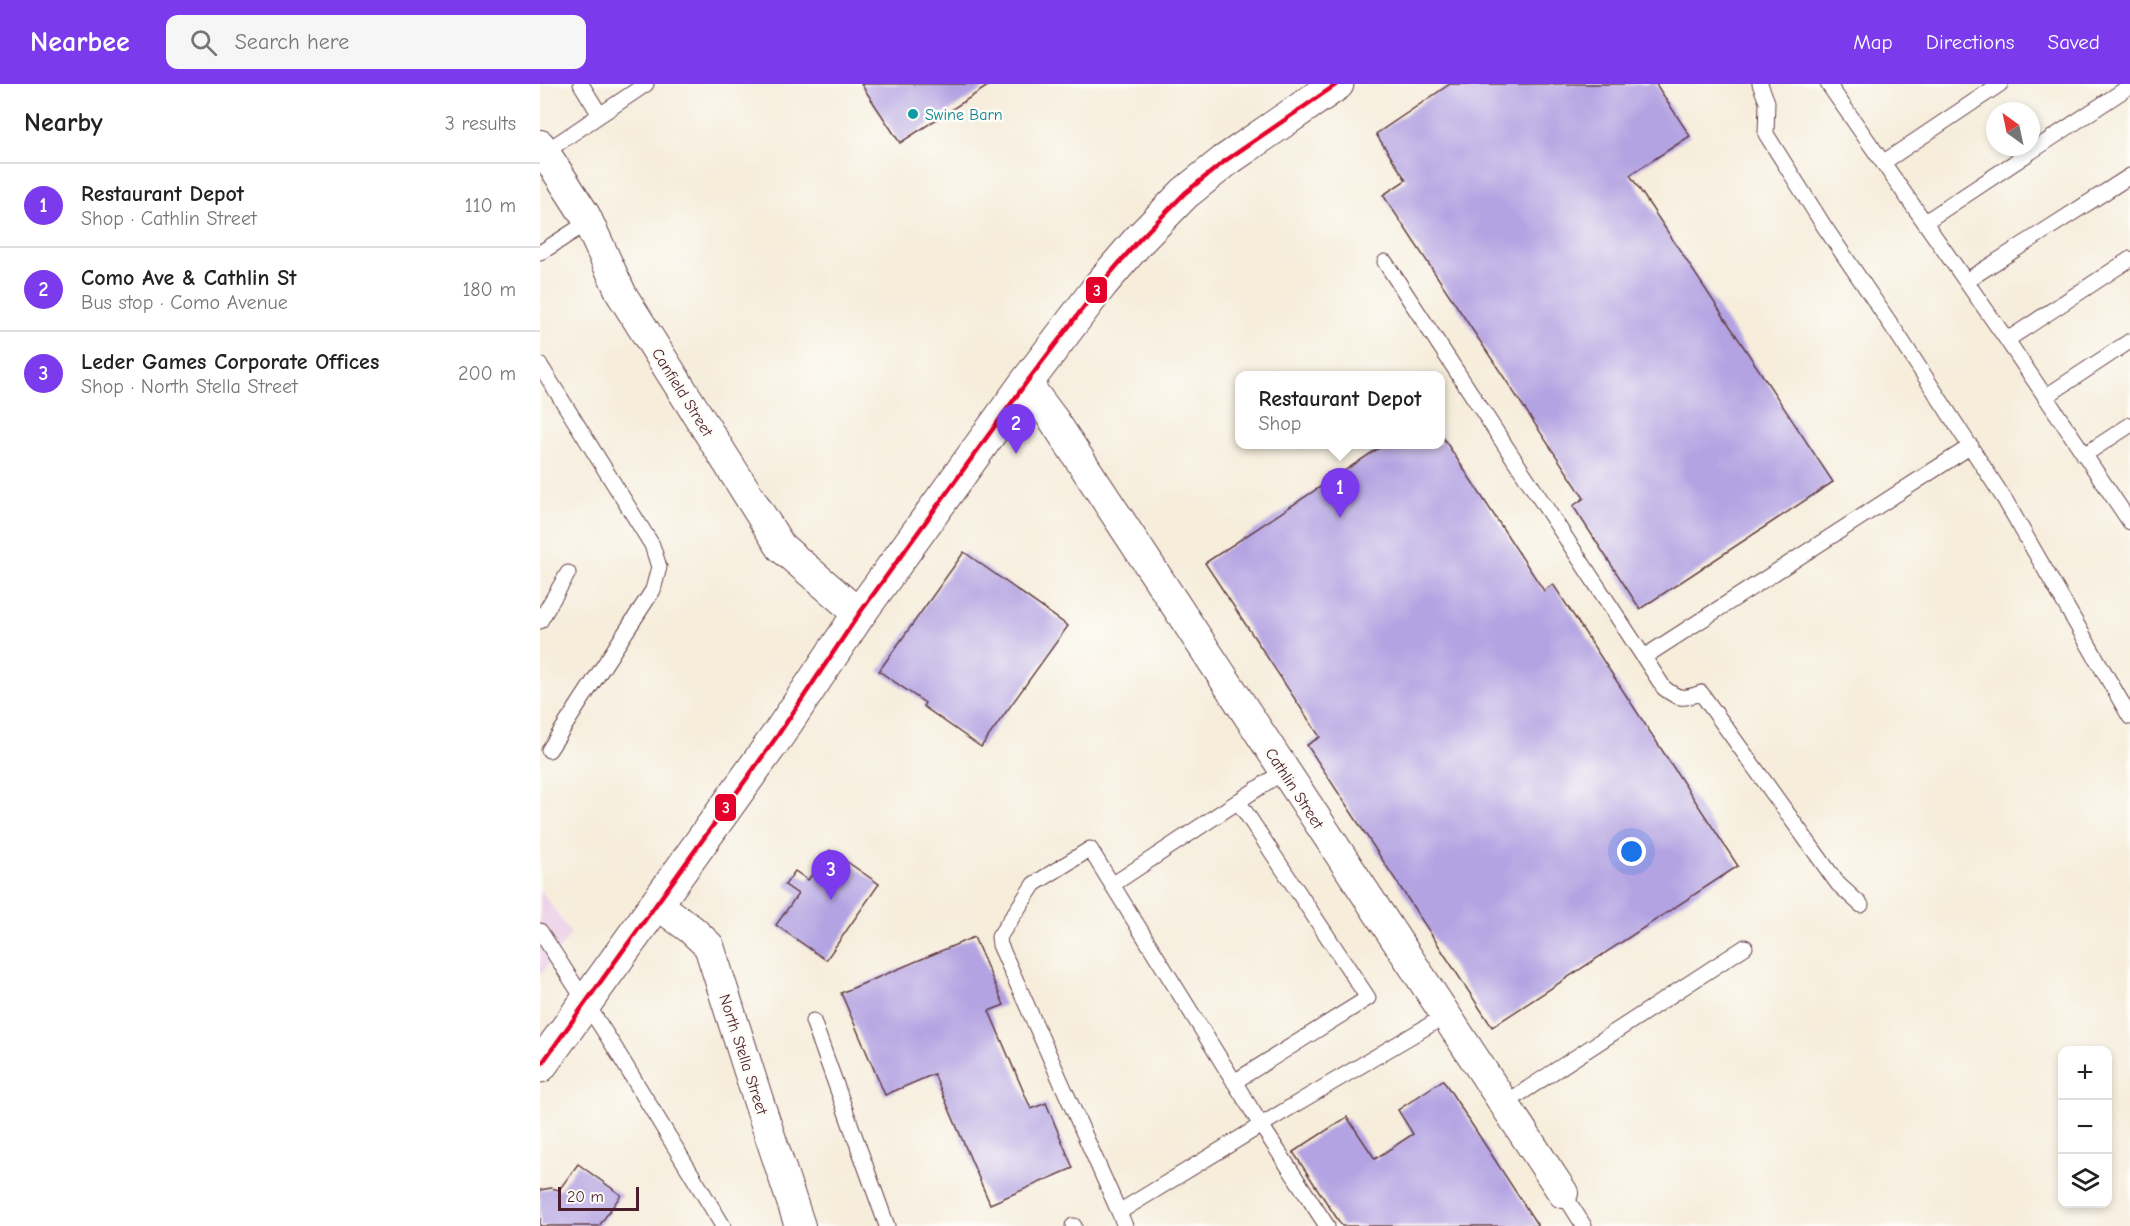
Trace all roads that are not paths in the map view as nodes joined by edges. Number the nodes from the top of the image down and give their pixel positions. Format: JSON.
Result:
{"nodes":[{"id":1,"x":581,"y":84,"type":"edge"},
{"id":2,"x":646,"y":84,"type":"edge"},
{"id":3,"x":1337,"y":84,"type":"edge"},
{"id":4,"x":1760,"y":84,"type":"edge"},
{"id":5,"x":1828,"y":84,"type":"edge"},
{"id":6,"x":2000,"y":84,"type":"edge"},
{"id":7,"x":2130,"y":86,"type":"edge"},
{"id":8,"x":600,"y":115,"type":"junction"},
{"id":9,"x":542,"y":148,"type":"edge"},
{"id":10,"x":1884,"y":162,"type":"junction"},
{"id":11,"x":2130,"y":176,"type":"edge"},
{"id":12,"x":588,"y":222,"type":"junction"},
{"id":13,"x":1925,"y":222,"type":"junction"},
{"id":14,"x":540,"y":253,"type":"edge"},
{"id":15,"x":2130,"y":259,"type":"edge"},
{"id":16,"x":1385,"y":262,"type":"dead end"},
{"id":17,"x":1966,"y":281,"type":"junction"},
{"id":18,"x":2007,"y":340,"type":"junction"},
{"id":19,"x":2130,"y":341,"type":"edge"},
{"id":20,"x":540,"y":365,"type":"edge"},
{"id":21,"x":1026,"y":383,"type":"junction"},
{"id":22,"x":2045,"y":397,"type":"junction"},
{"id":23,"x":2130,"y":425,"type":"edge"},
{"id":24,"x":1971,"y":446,"type":"junction"},
{"id":25,"x":2085,"y":455,"type":"junction"},
{"id":26,"x":2129,"y":516,"type":"edge"},
{"id":27,"x":568,"y":573,"type":"dead end"},
{"id":28,"x":859,"y":614,"type":"junction"},
{"id":29,"x":540,"y":621,"type":"edge"},
{"id":30,"x":1644,"y":657,"type":"junction"},
{"id":31,"x":2130,"y":717,"type":"edge"},
{"id":32,"x":549,"y":750,"type":"dead end"},
{"id":33,"x":1284,"y":771,"type":"junction"},
{"id":34,"x":1238,"y":801,"type":"junction"},
{"id":35,"x":1112,"y":885,"type":"junction"},
{"id":36,"x":657,"y":904,"type":"junction"},
{"id":37,"x":1861,"y":906,"type":"dead end"},
{"id":38,"x":540,"y":931,"type":"edge"},
{"id":39,"x":1745,"y":947,"type":"dead end"},
{"id":40,"x":585,"y":1002,"type":"junction"},
{"id":41,"x":1445,"y":1016,"type":"junction"},
{"id":42,"x":813,"y":1022,"type":"dead end"},
{"id":43,"x":540,"y":1066,"type":"edge"},
{"id":44,"x":1234,"y":1082,"type":"junction"},
{"id":45,"x":1504,"y":1104,"type":"junction"},
{"id":46,"x":1261,"y":1125,"type":"junction"},
{"id":47,"x":1563,"y":1193,"type":"joint"},
{"id":48,"x":1122,"y":1219,"type":"edge"},
{"id":49,"x":723,"y":1226,"type":"edge"},
{"id":50,"x":800,"y":1226,"type":"edge"},
{"id":51,"x":888,"y":1226,"type":"edge"},
{"id":52,"x":1327,"y":1226,"type":"edge"},
{"id":53,"x":1584,"y":1226,"type":"edge"}],
"edges":[{"from":1,"to":8,"type":"lane"},
{"from":2,"to":8,"type":"lane"},
{"from":3,"to":21,"type":"main road"},
{"from":4,"to":24,"type":"lane"},
{"from":5,"to":10,"type":"lane"},
{"from":6,"to":10,"type":"lane"},
{"from":7,"to":13,"type":"lane"},
{"from":8,"to":9,"type":"lane"},
{"from":9,"to":12,"type":"street","name":"Canfield Street"},
{"from":10,"to":13,"type":"lane"},
{"from":11,"to":17,"type":"lane"},
{"from":12,"to":14,"type":"lane"},
{"from":12,"to":28,"type":"street","name":"Canfield Street"},
{"from":13,"to":17,"type":"lane"},
{"from":15,"to":18,"type":"lane"},
{"from":16,"to":30,"type":"lane"},
{"from":17,"to":18,"type":"lane"},
{"from":18,"to":22,"type":"lane"},
{"from":19,"to":22,"type":"lane"},
{"from":20,"to":32,"type":"lane"},
{"from":21,"to":28,"type":"main road"},
{"from":21,"to":33,"type":"street","name":"Cathlin Street"},
{"from":22,"to":25,"type":"lane"},
{"from":23,"to":25,"type":"lane"},
{"from":24,"to":30,"type":"lane"},
{"from":24,"to":31,"type":"lane"},
{"from":25,"to":26,"type":"lane"},
{"from":27,"to":29,"type":"lane"},
{"from":28,"to":36,"type":"main road"},
{"from":30,"to":37,"type":"lane"},
{"from":33,"to":34,"type":"lane"},
{"from":33,"to":41,"type":"street","name":"Cathlin Street"},
{"from":34,"to":35,"type":"lane"},
{"from":34,"to":44,"type":"lane"},
{"from":35,"to":44,"type":"lane"},
{"from":35,"to":48,"type":"lane"},
{"from":36,"to":40,"type":"main road"},
{"from":36,"to":50,"type":"street","name":"North Stella Street"},
{"from":38,"to":40,"type":"lane"},
{"from":39,"to":45,"type":"lane"},
{"from":40,"to":43,"type":"main road"},
{"from":40,"to":49,"type":"lane"},
{"from":41,"to":45,"type":"street","name":"Cathlin Street"},
{"from":41,"to":46,"type":"lane"},
{"from":42,"to":51,"type":"lane"},
{"from":44,"to":46,"type":"lane"},
{"from":45,"to":47,"type":"street","name":"Cathlin Street"},
{"from":46,"to":48,"type":"lane"},
{"from":46,"to":52,"type":"lane"},
{"from":47,"to":53,"type":"lane"}]}
